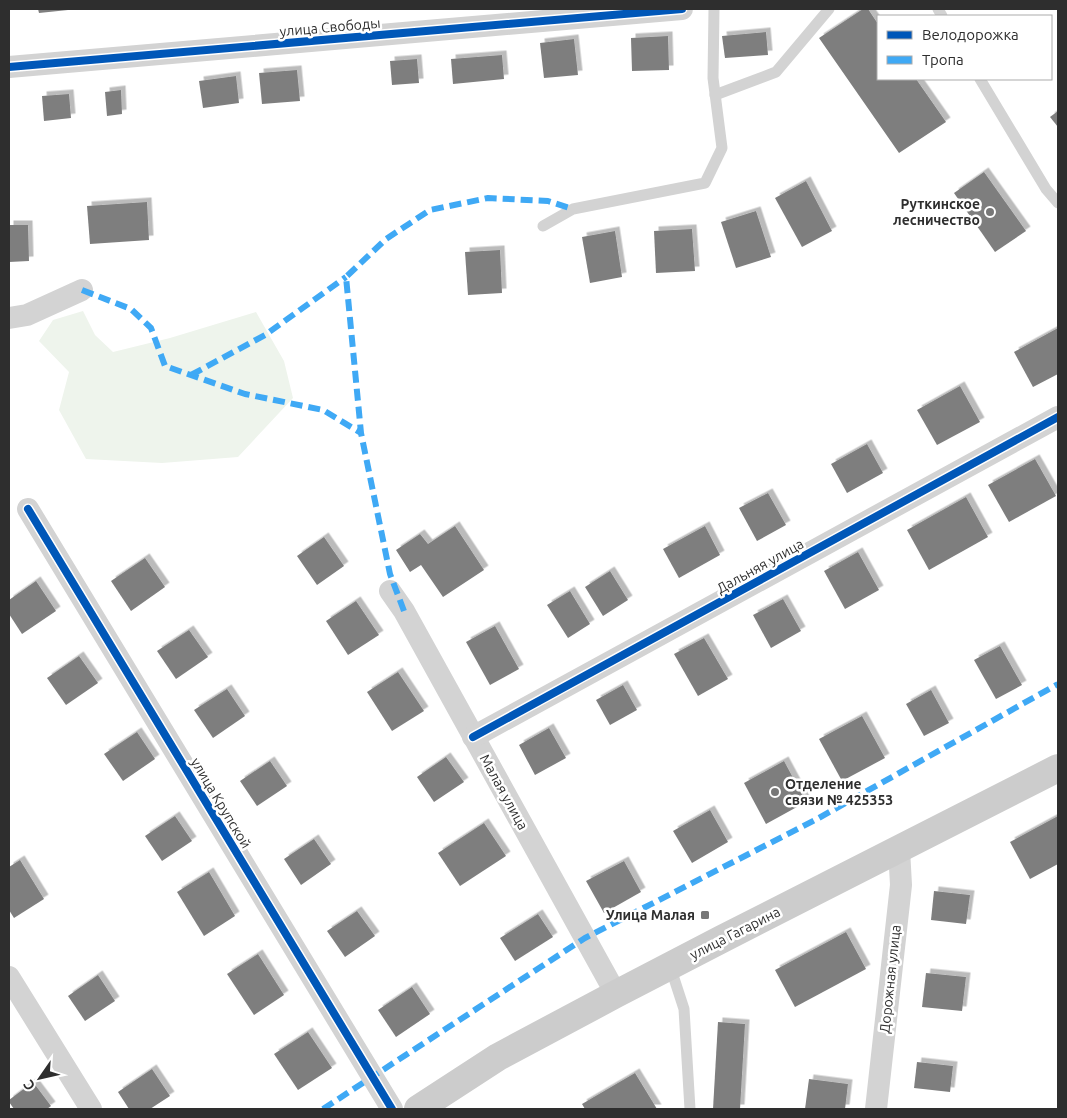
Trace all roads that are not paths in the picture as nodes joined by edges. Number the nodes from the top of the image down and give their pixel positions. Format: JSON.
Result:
{"nodes":[{"id":1,"x":682,"y":9,"type":"edge"},
{"id":2,"x":714,"y":9,"type":"edge"},
{"id":3,"x":829,"y":9,"type":"edge"},
{"id":4,"x":9,"y":67,"type":"edge"},
{"id":5,"x":981,"y":80,"type":"edge"},
{"id":6,"x":715,"y":94,"type":"junction"},
{"id":7,"x":1058,"y":203,"type":"edge"},
{"id":8,"x":543,"y":226,"type":"dead end"},
{"id":9,"x":82,"y":290,"type":"dead end"},
{"id":10,"x":9,"y":318,"type":"edge"},
{"id":11,"x":1058,"y":418,"type":"edge"},
{"id":12,"x":28,"y":509,"type":"dead end"},
{"id":13,"x":390,"y":591,"type":"dead end"},
{"id":14,"x":473,"y":737,"type":"junction"},
{"id":15,"x":1058,"y":768,"type":"edge"},
{"id":16,"x":899,"y":849,"type":"junction"},
{"id":17,"x":670,"y":966,"type":"junction"},
{"id":18,"x":9,"y":978,"type":"edge"},
{"id":19,"x":616,"y":994,"type":"junction"},
{"id":20,"x":91,"y":1109,"type":"edge"},
{"id":21,"x":392,"y":1109,"type":"edge"},
{"id":22,"x":418,"y":1109,"type":"edge"},
{"id":23,"x":690,"y":1109,"type":"edge"},
{"id":24,"x":876,"y":1109,"type":"edge"}],
"edges":[{"from":1,"to":4,"type":"street","name":"улица Свободы"},
{"from":2,"to":6,"type":"lane"},
{"from":3,"to":6,"type":"lane"},
{"from":5,"to":7,"type":"lane"},
{"from":6,"to":8,"type":"lane"},
{"from":9,"to":10,"type":"street"},
{"from":11,"to":14,"type":"street","name":"Дальняя улица"},
{"from":12,"to":21,"type":"street","name":"улица Крупской"},
{"from":13,"to":14,"type":"street","name":"Малая улица"},
{"from":14,"to":19,"type":"street","name":"Малая улица"},
{"from":15,"to":16,"type":"main road","name":"улица Гагарина"},
{"from":16,"to":17,"type":"main road","name":"улица Гагарина"},
{"from":16,"to":24,"type":"street","name":"Дорожная улица"},
{"from":17,"to":19,"type":"main road","name":"улица Гагарина"},
{"from":17,"to":23,"type":"lane"},
{"from":18,"to":20,"type":"street"},
{"from":19,"to":22,"type":"main road","name":"улица Гагарина"}]}
